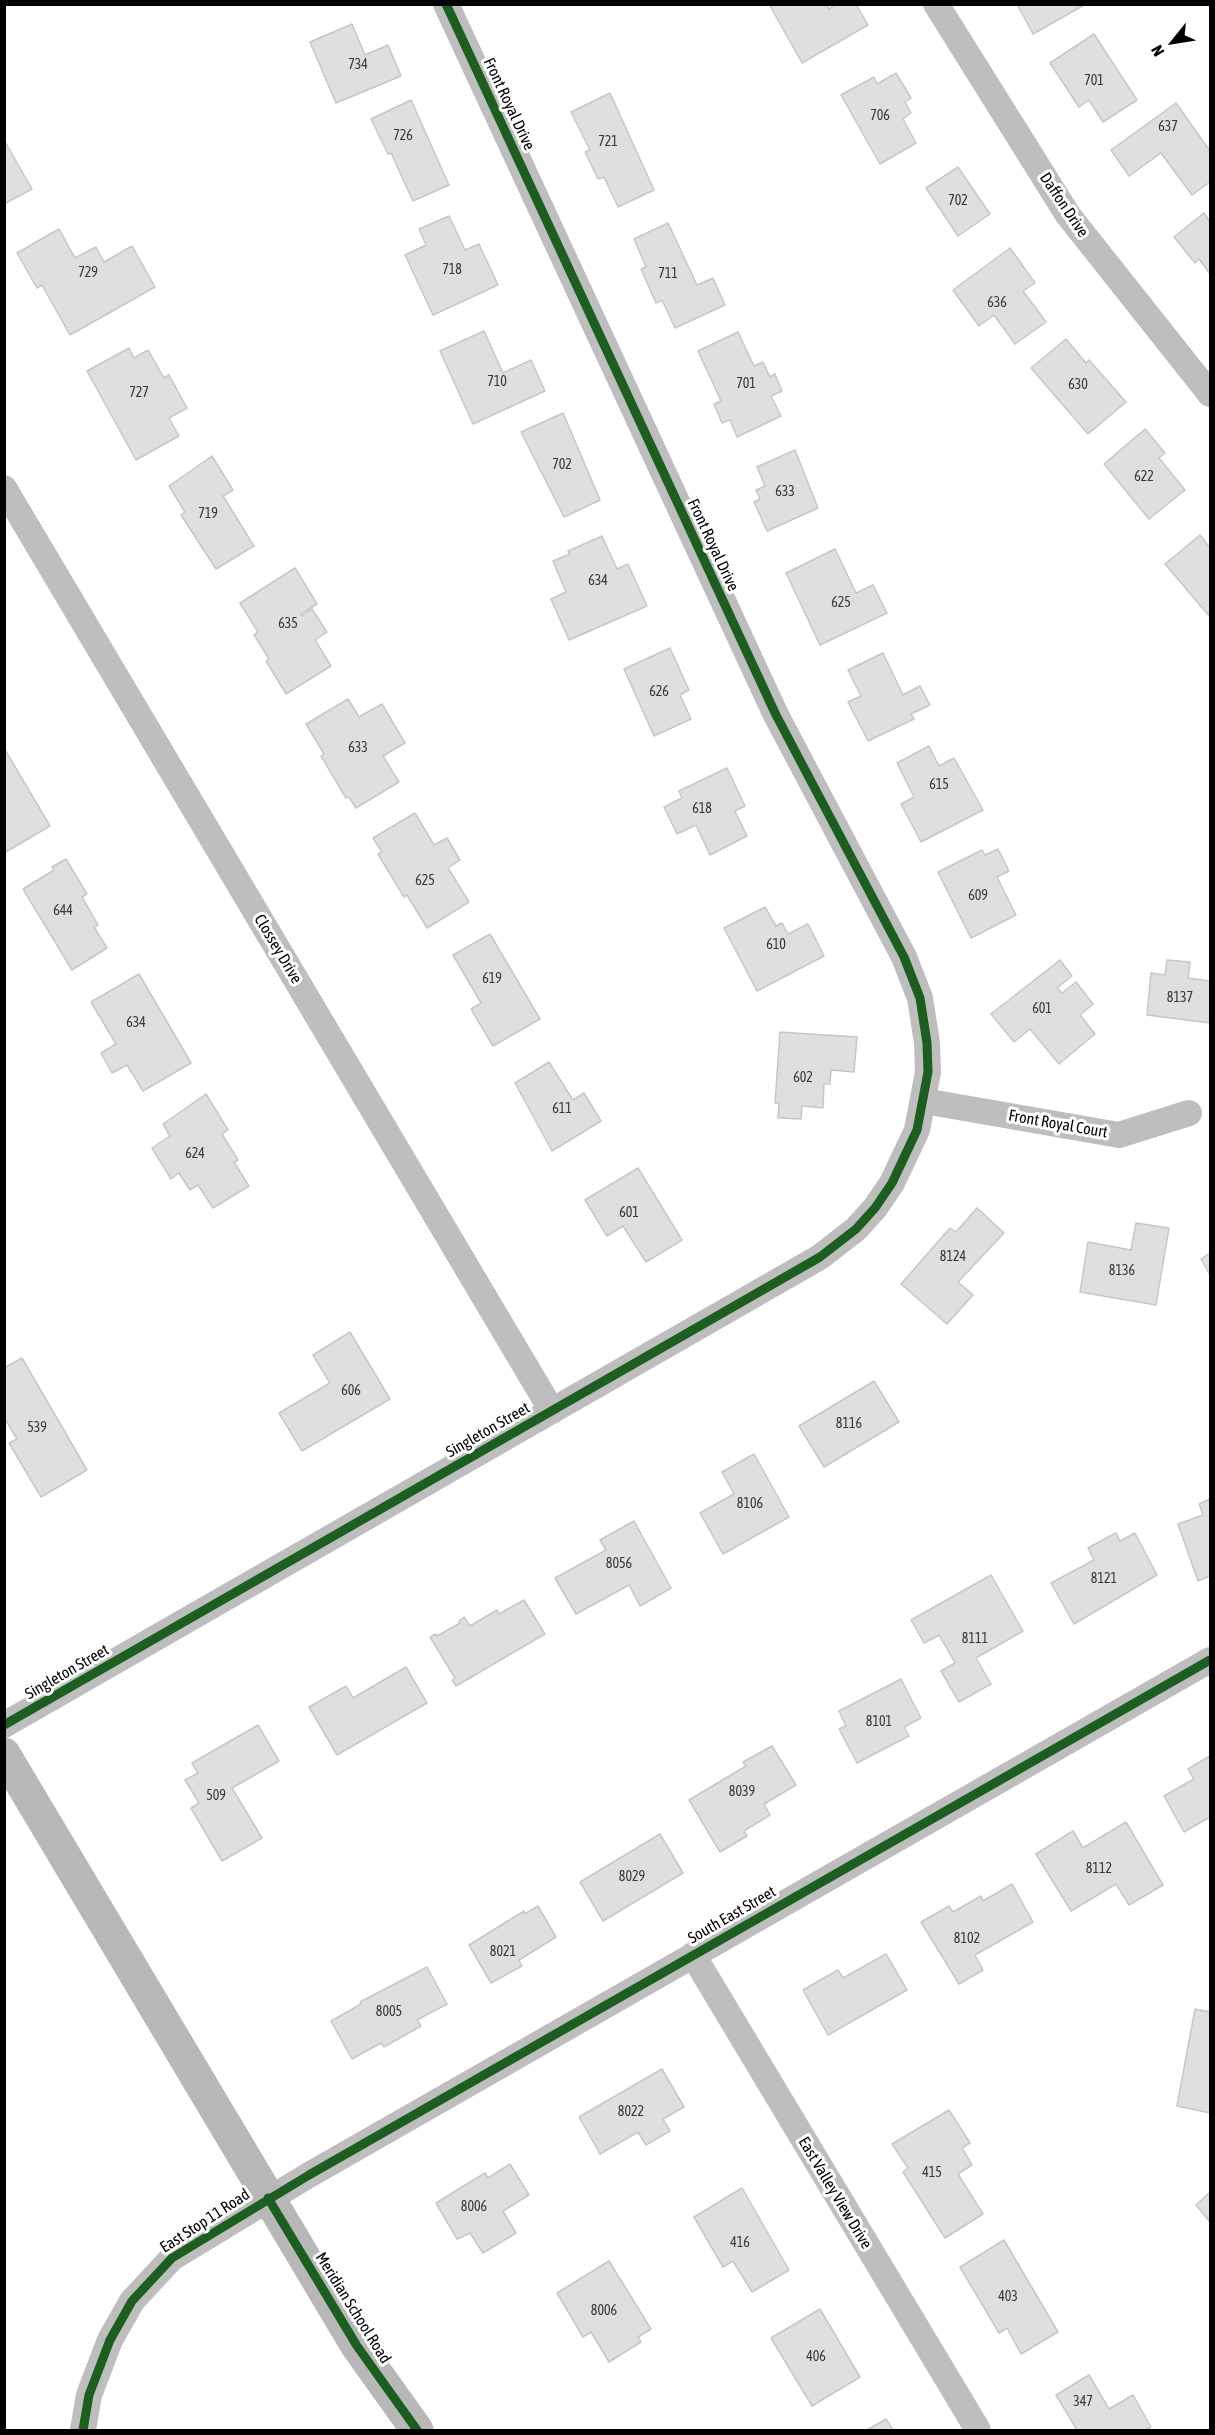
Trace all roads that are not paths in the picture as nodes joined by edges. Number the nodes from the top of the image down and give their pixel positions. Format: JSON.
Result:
{"nodes":[{"id":1,"x":446,"y":4,"type":"edge"},
{"id":2,"x":936,"y":4,"type":"edge"},
{"id":3,"x":1210,"y":394,"type":"edge"},
{"id":4,"x":4,"y":488,"type":"edge"},
{"id":5,"x":924,"y":1101,"type":"junction"},
{"id":6,"x":1189,"y":1113,"type":"dead end"},
{"id":7,"x":552,"y":1411,"type":"junction"},
{"id":8,"x":1210,"y":1660,"type":"edge"},
{"id":9,"x":4,"y":1725,"type":"edge"},
{"id":10,"x":7,"y":1765,"type":"edge"},
{"id":11,"x":693,"y":1955,"type":"junction"},
{"id":12,"x":268,"y":2198,"type":"junction"},
{"id":13,"x":83,"y":2430,"type":"edge"},
{"id":14,"x":417,"y":2430,"type":"edge"},
{"id":15,"x":978,"y":2430,"type":"edge"}],
"edges":[{"from":1,"to":5,"type":"street","name":"Front Royal Drive"},
{"from":2,"to":3,"type":"street","name":"Daffon Drive"},
{"from":4,"to":7,"type":"street","name":"Clossey Drive"},
{"from":5,"to":6,"type":"street","name":"Front Royal Court"},
{"from":5,"to":7,"type":"street","name":"Singleton Street"},
{"from":7,"to":9,"type":"street","name":"Singleton Street"},
{"from":8,"to":11,"type":"street","name":"South East Street"},
{"from":10,"to":12,"type":"main road","name":"East Stop 11 Road"},
{"from":11,"to":12,"type":"street","name":"South East Street"},
{"from":11,"to":15,"type":"street","name":"East Valley View Drive"},
{"from":12,"to":13,"type":"street","name":"East Stop 11 Road"},
{"from":12,"to":14,"type":"main road","name":"Meridian School Road"}]}
